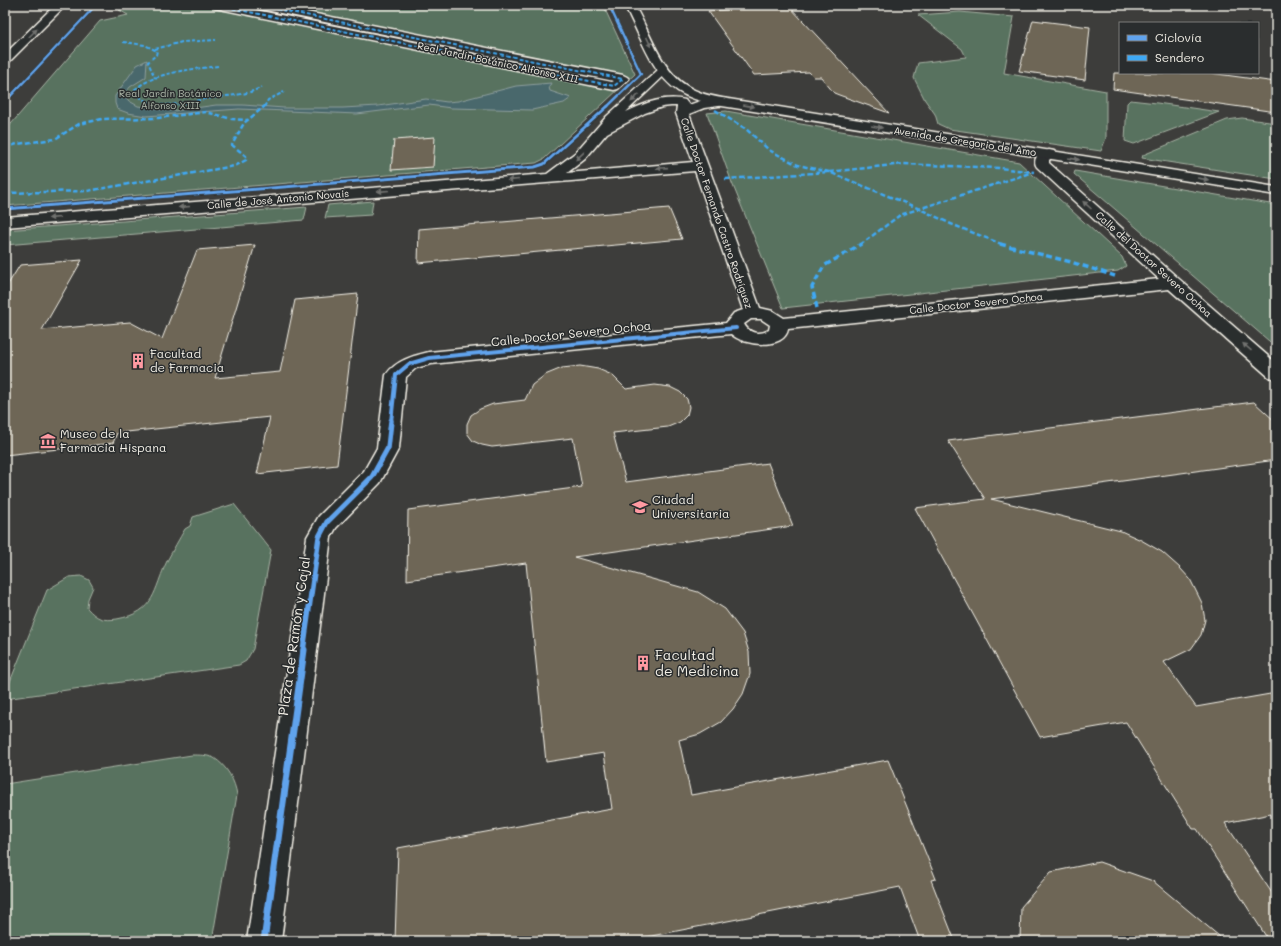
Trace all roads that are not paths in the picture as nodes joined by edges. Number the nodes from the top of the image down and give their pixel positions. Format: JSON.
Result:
{"nodes":[{"id":1,"x":61,"y":5,"type":"edge"},
{"id":2,"x":215,"y":5,"type":"edge"},
{"id":3,"x":256,"y":5,"type":"edge"},
{"id":4,"x":633,"y":8,"type":"edge"},
{"id":5,"x":5,"y":60,"type":"edge"},
{"id":6,"x":665,"y":86,"type":"junction"},
{"id":7,"x":722,"y":102,"type":"junction"},
{"id":8,"x":682,"y":113,"type":"junction"},
{"id":9,"x":604,"y":130,"type":"junction"},
{"id":10,"x":1049,"y":154,"type":"junction"},
{"id":11,"x":701,"y":166,"type":"junction"},
{"id":12,"x":552,"y":177,"type":"junction"},
{"id":13,"x":1276,"y":191,"type":"edge"},
{"id":14,"x":5,"y":222,"type":"edge"},
{"id":15,"x":1173,"y":283,"type":"junction"},
{"id":16,"x":753,"y":313,"type":"junction"},
{"id":17,"x":779,"y":324,"type":"junction"},
{"id":18,"x":736,"y":328,"type":"junction"},
{"id":19,"x":409,"y":364,"type":"joint"},
{"id":20,"x":1276,"y":373,"type":"edge"},
{"id":21,"x":264,"y":941,"type":"edge"}],
"edges":[{"from":5,"to":1,"type":"street","one_way":true},
{"from":2,"to":3,"type":"street","name":"Real Jardín Botánico Alfonso XIII"},
{"from":4,"to":6,"type":"street","one_way":true},
{"from":6,"to":7,"type":"street","name":"Avenida de Gregorio del Amo"},
{"from":6,"to":8,"type":"street","name":"Calle Doctor Fernando Castro Rodríguez"},
{"from":6,"to":9,"type":"street","one_way":true},
{"from":6,"to":9,"type":"street"},
{"from":7,"to":8,"type":"street","name":"Calle Doctor Fernando Castro Rodríguez"},
{"from":7,"to":10,"type":"street","name":"Avenida de Gregorio del Amo","one_way":true},
{"from":8,"to":11,"type":"street","name":"Calle Doctor Fernando Castro Rodríguez"},
{"from":9,"to":12,"type":"street","one_way":true},
{"from":10,"to":13,"type":"street","name":"Avenida de Gregorio del Amo","one_way":true},
{"from":15,"to":10,"type":"street","name":"Calle del Doctor Severo Ochoa","one_way":true},
{"from":11,"to":12,"type":"street","name":"Calle de José Antonio Novais","one_way":true},
{"from":11,"to":16,"type":"street","name":"Calle Doctor Fernando Castro Rodríguez"},
{"from":12,"to":14,"type":"street","name":"Calle de José Antonio Novais","one_way":true},
{"from":15,"to":17,"type":"street","name":"Calle Doctor Severo Ochoa"},
{"from":20,"to":15,"type":"street","name":"Calle del Doctor Severo Ochoa","one_way":true},
{"from":16,"to":17,"type":"street"},
{"from":16,"to":18,"type":"street"},
{"from":17,"to":18,"type":"street"},
{"from":18,"to":19,"type":"street","name":"Calle Doctor Severo Ochoa"},
{"from":19,"to":21,"type":"street","name":"Plaza de Ramón y Cajal"}]}
